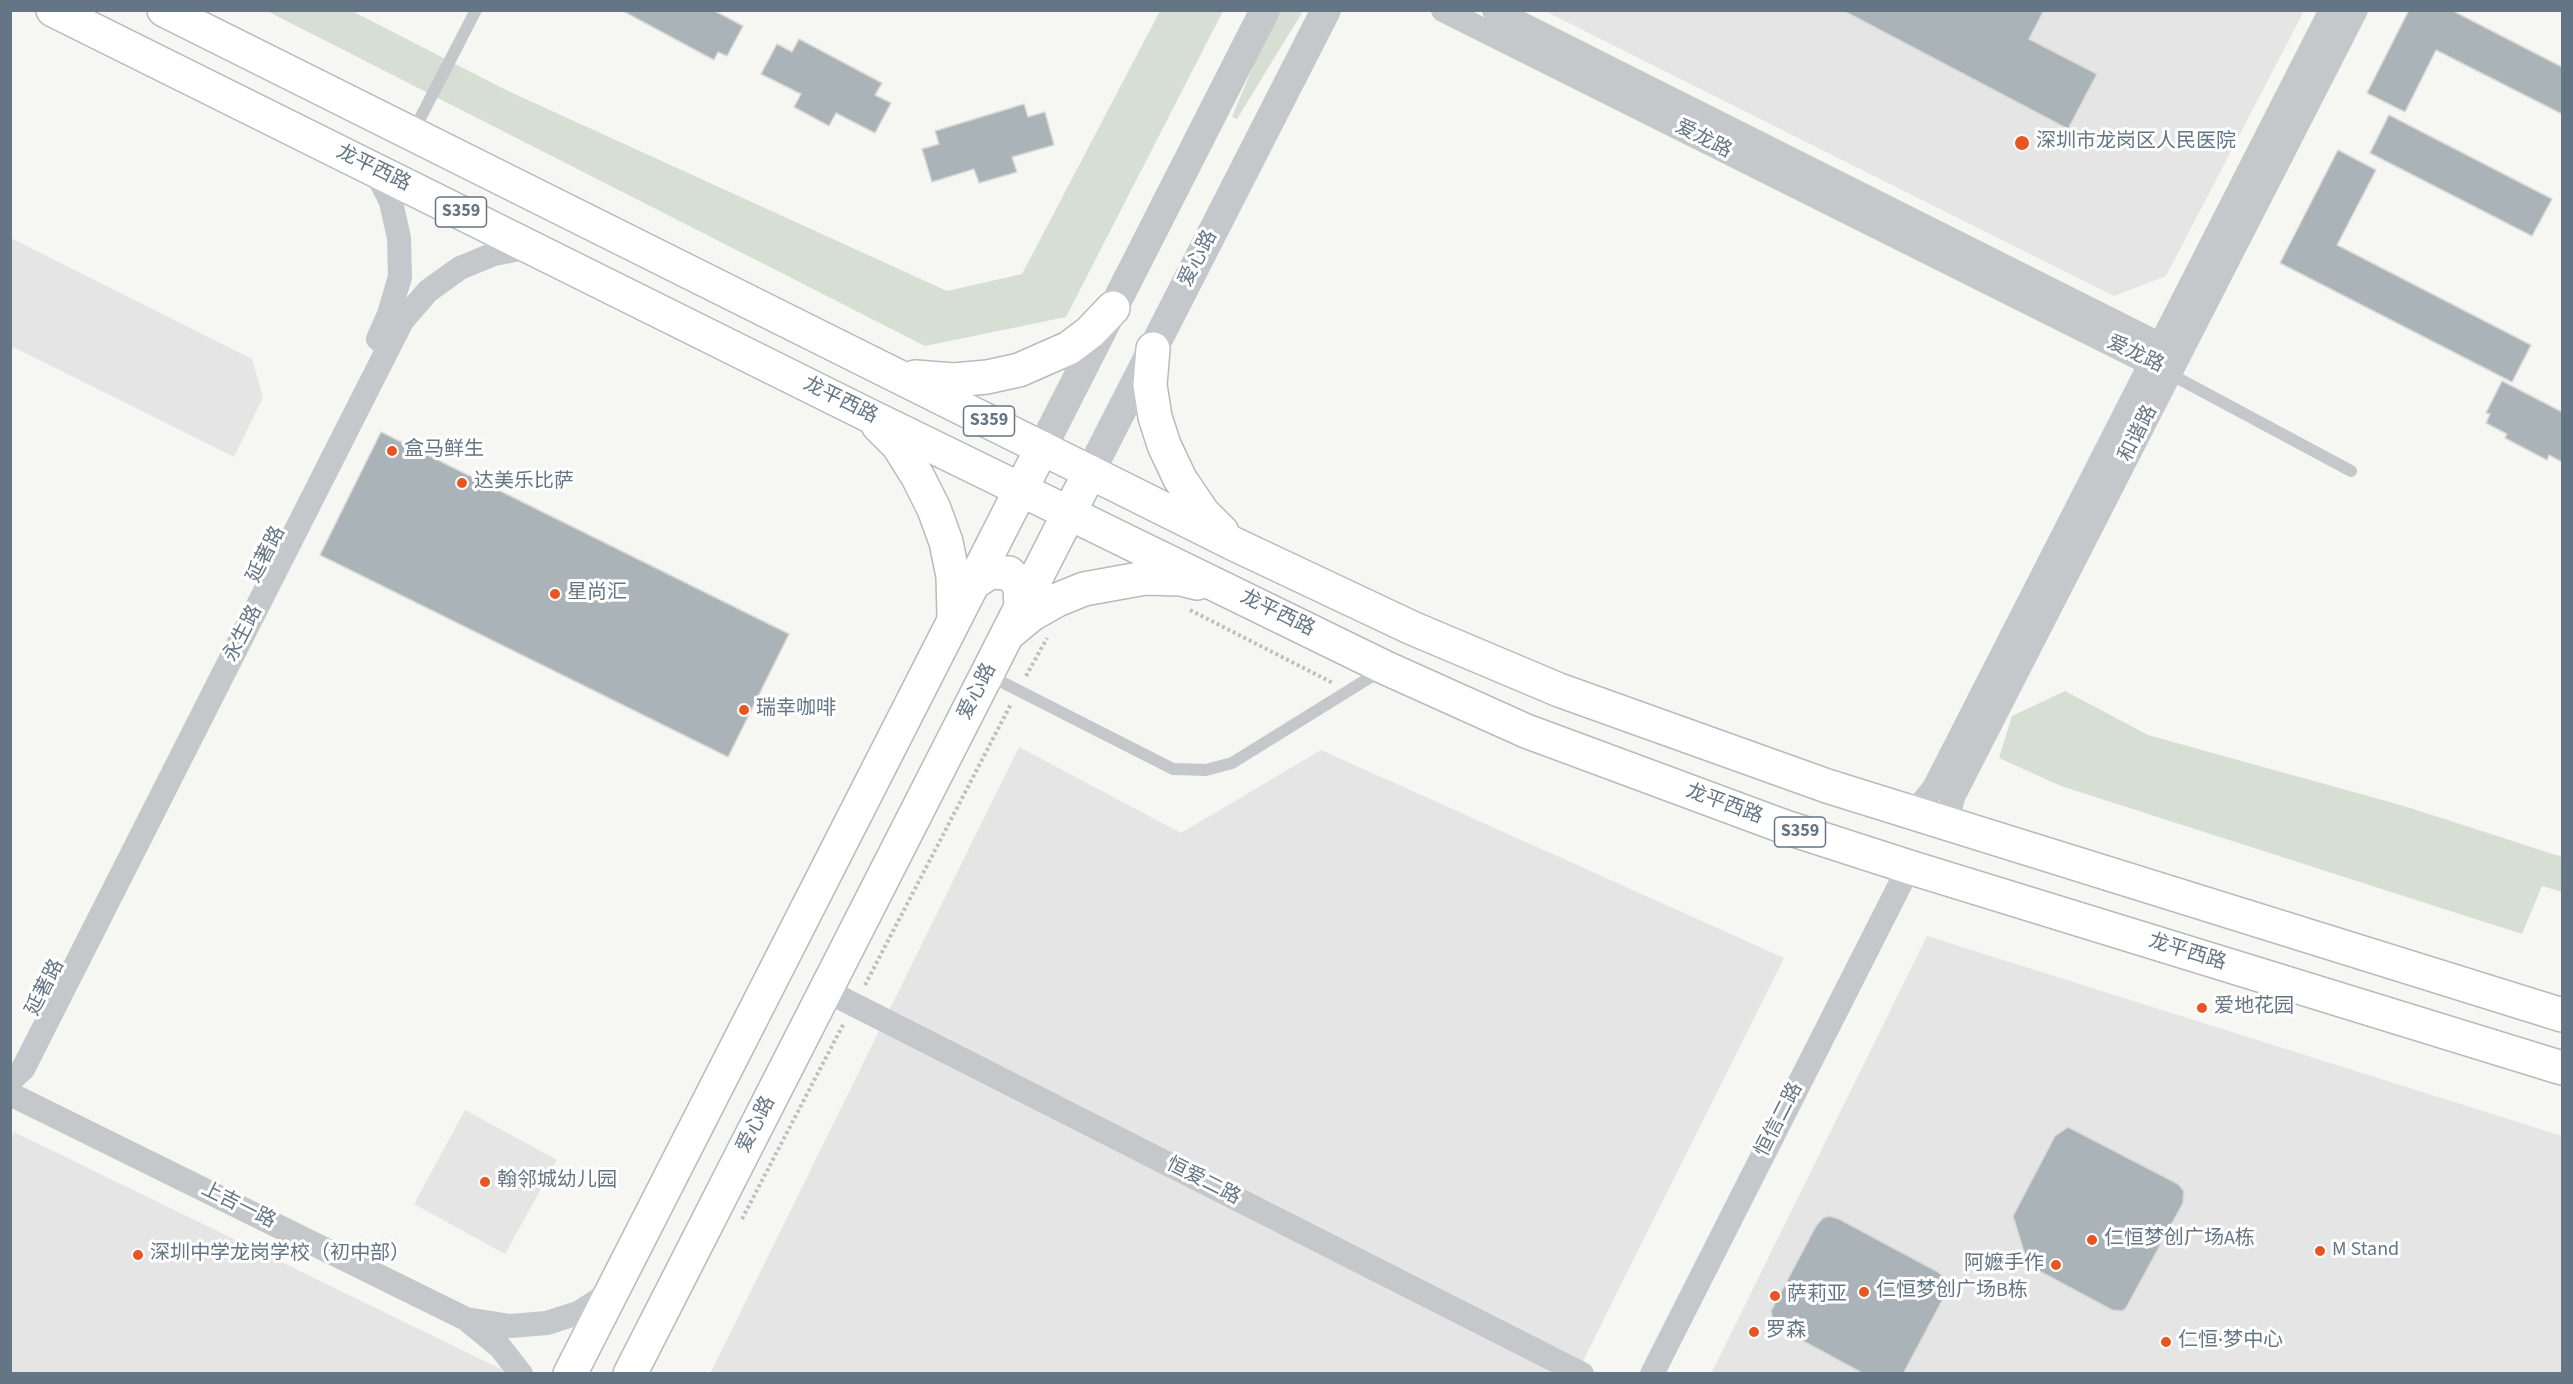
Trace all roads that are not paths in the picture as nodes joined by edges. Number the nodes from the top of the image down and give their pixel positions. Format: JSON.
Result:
{"nodes":[{"id":1,"x":53,"y":10,"type":"edge"},
{"id":2,"x":164,"y":10,"type":"edge"},
{"id":3,"x":476,"y":10,"type":"edge"},
{"id":4,"x":1265,"y":10,"type":"edge"},
{"id":5,"x":1326,"y":10,"type":"edge"},
{"id":6,"x":1443,"y":10,"type":"edge"},
{"id":7,"x":1494,"y":10,"type":"edge"},
{"id":8,"x":2331,"y":10,"type":"edge"},
{"id":9,"x":2356,"y":10,"type":"edge"},
{"id":10,"x":412,"y":134,"type":"junction"},
{"id":11,"x":375,"y":170,"type":"junction"},
{"id":12,"x":531,"y":247,"type":"junction"},
{"id":13,"x":1113,"y":308,"type":"junction"},
{"id":14,"x":1153,"y":349,"type":"junction"},
{"id":15,"x":2160,"y":361,"type":"junction"},
{"id":16,"x":887,"y":370,"type":"junction"},
{"id":17,"x":868,"y":415,"type":"junction"},
{"id":18,"x":1042,"y":448,"type":"junction"},
{"id":19,"x":2351,"y":471,"type":"dead end"},
{"id":20,"x":1090,"y":472,"type":"junction"},
{"id":21,"x":1021,"y":489,"type":"junction"},
{"id":22,"x":1069,"y":512,"type":"junction"},
{"id":23,"x":1234,"y":544,"type":"junction"},
{"id":24,"x":972,"y":584,"type":"junction"},
{"id":25,"x":1230,"y":591,"type":"junction"},
{"id":26,"x":954,"y":617,"type":"junction"},
{"id":27,"x":1015,"y":621,"type":"junction"},
{"id":28,"x":1386,"y":668,"type":"junction"},
{"id":29,"x":987,"y":674,"type":"junction"},
{"id":30,"x":1903,"y":809,"type":"junction"},
{"id":31,"x":1958,"y":826,"type":"junction"},
{"id":32,"x":1909,"y":867,"type":"junction"},
{"id":33,"x":825,"y":990,"type":"junction"},
{"id":34,"x":2562,"y":1015,"type":"edge"},
{"id":35,"x":10,"y":1058,"type":"edge"},
{"id":36,"x":2562,"y":1068,"type":"edge"},
{"id":37,"x":10,"y":1081,"type":"edge"},
{"id":38,"x":10,"y":1094,"type":"edge"},
{"id":39,"x":611,"y":1292,"type":"junction"},
{"id":40,"x":466,"y":1319,"type":"junction"},
{"id":41,"x":521,"y":1374,"type":"edge"},
{"id":42,"x":570,"y":1374,"type":"edge"},
{"id":43,"x":630,"y":1374,"type":"edge"},
{"id":44,"x":1582,"y":1374,"type":"edge"},
{"id":45,"x":1652,"y":1374,"type":"edge"}],
"edges":[{"from":1,"to":11,"type":"main road","name":"龙平西路","number":"S359"},
{"from":2,"to":10,"type":"main road","number":"S359"},
{"from":3,"to":10,"type":"lane"},
{"from":4,"to":13,"type":"street"},
{"from":5,"to":14,"type":"street","name":"爱心路"},
{"from":6,"to":15,"type":"street","name":"爱龙路"},
{"from":7,"to":15,"type":"street","name":"爱龙路"},
{"from":8,"to":15,"type":"street","name":"和谐路"},
{"from":9,"to":15,"type":"street","name":"和谐路"},
{"from":10,"to":16,"type":"main road","number":"S359"},
{"from":11,"to":12,"type":"main road","name":"龙平西路","number":"S359"},
{"from":11,"to":35,"type":"street","name":"延著路"},
{"from":12,"to":17,"type":"main road","name":"龙平西路","number":"S359"},
{"from":12,"to":37,"type":"street","name":"永生路"},
{"from":13,"to":16,"type":"main road"},
{"from":13,"to":18,"type":"street"},
{"from":14,"to":20,"type":"street","name":"爱心路"},
{"from":14,"to":23,"type":"main road"},
{"from":15,"to":19,"type":"lane"},
{"from":15,"to":30,"type":"street","name":"和谐路"},
{"from":15,"to":31,"type":"street","name":"和谐路"},
{"from":16,"to":18,"type":"main road","number":"S359"},
{"from":17,"to":21,"type":"main road","name":"龙平西路","number":"S359"},
{"from":17,"to":26,"type":"main road"},
{"from":18,"to":20,"type":"main road","number":"S359"},
{"from":18,"to":21,"type":"main road"},
{"from":20,"to":22,"type":"main road","name":"爱心路"},
{"from":20,"to":23,"type":"main road","number":"S359"},
{"from":21,"to":22,"type":"main road","name":"龙平西路","number":"S359"},
{"from":21,"to":24,"type":"main road"},
{"from":22,"to":25,"type":"main road","name":"龙平西路","number":"S359"},
{"from":22,"to":27,"type":"main road","name":"爱心路"},
{"from":23,"to":30,"type":"main road","number":"S359"},
{"from":24,"to":26,"type":"main road"},
{"from":24,"to":27,"type":"main road"},
{"from":25,"to":27,"type":"main road"},
{"from":25,"to":28,"type":"main road","name":"龙平西路","number":"S359"},
{"from":26,"to":39,"type":"main road"},
{"from":27,"to":29,"type":"main road","name":"爱心路"},
{"from":28,"to":29,"type":"lane"},
{"from":28,"to":32,"type":"main road","name":"龙平西路","number":"S359"},
{"from":29,"to":33,"type":"main road","name":"爱心路"},
{"from":30,"to":31,"type":"main road","number":"S359"},
{"from":31,"to":34,"type":"main road","number":"S359"},
{"from":32,"to":36,"type":"main road","name":"龙平西路","number":"S359"},
{"from":32,"to":45,"type":"street","name":"恒信二路"},
{"from":33,"to":43,"type":"main road","name":"爱心路"},
{"from":33,"to":44,"type":"street","name":"恒爱二路"},
{"from":38,"to":40,"type":"street","name":"上吉一路"},
{"from":39,"to":40,"type":"street","name":"上吉一路"},
{"from":39,"to":42,"type":"main road"},
{"from":40,"to":41,"type":"street","name":"上吉一路"}]}
